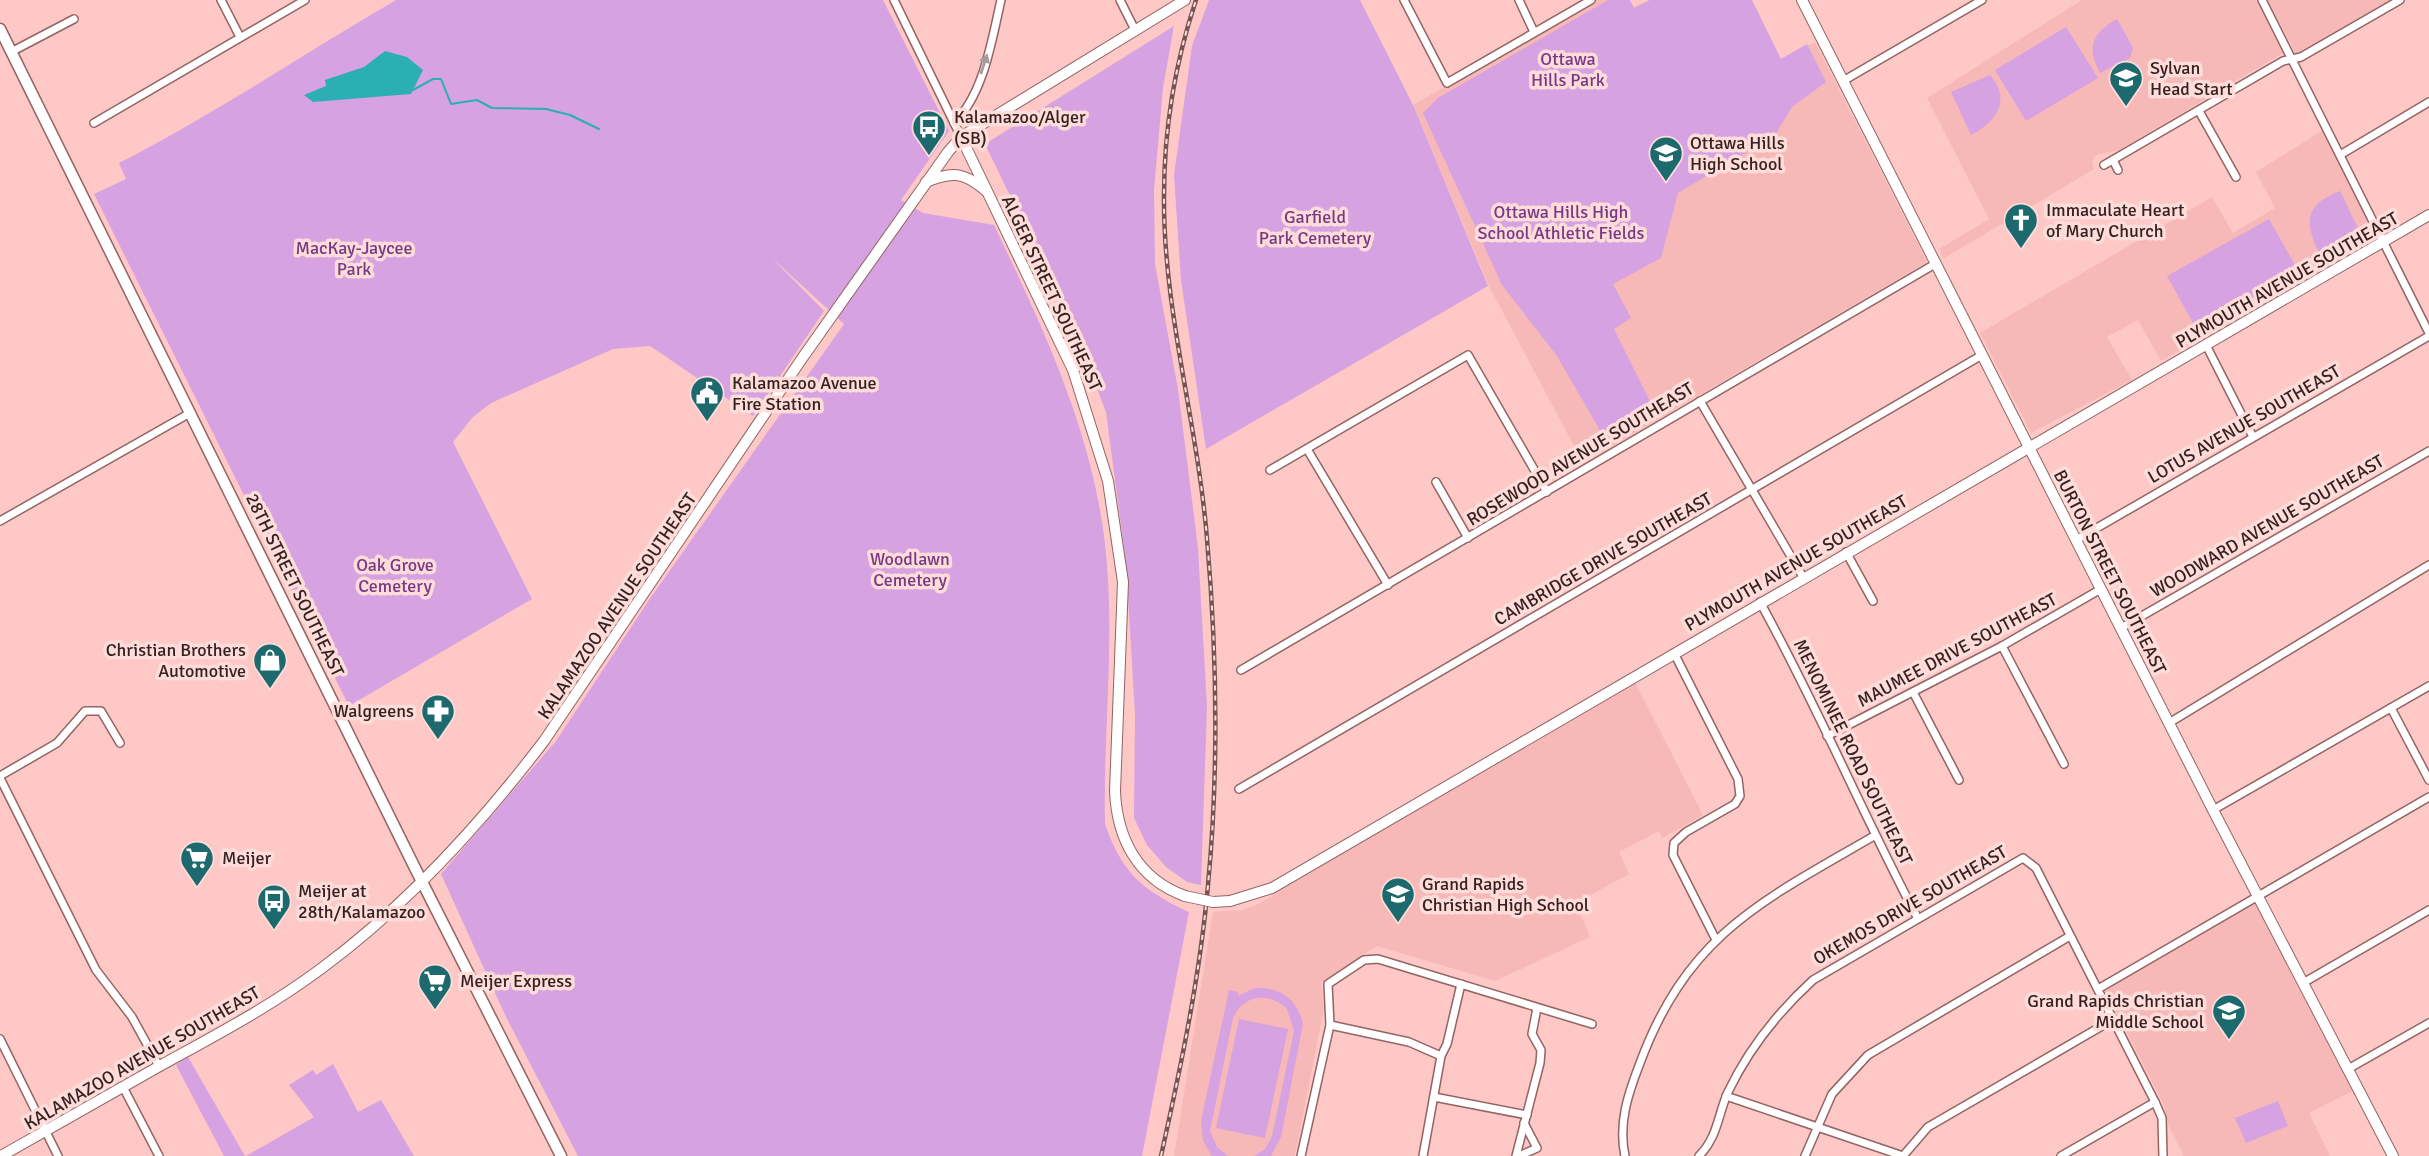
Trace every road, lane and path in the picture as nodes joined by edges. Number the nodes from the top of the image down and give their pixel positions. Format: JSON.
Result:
{"nodes":[{"id":1,"x":221,"y":0,"type":"edge"},
{"id":2,"x":305,"y":0,"type":"edge"},
{"id":3,"x":894,"y":0,"type":"edge"},
{"id":4,"x":1002,"y":0,"type":"edge"},
{"id":5,"x":1120,"y":0,"type":"edge"},
{"id":6,"x":1185,"y":0,"type":"edge"},
{"id":7,"x":1404,"y":0,"type":"edge"},
{"id":8,"x":1518,"y":0,"type":"edge"},
{"id":9,"x":1591,"y":0,"type":"edge"},
{"id":10,"x":1802,"y":0,"type":"edge"},
{"id":11,"x":1982,"y":0,"type":"edge"},
{"id":12,"x":2262,"y":0,"type":"edge"},
{"id":13,"x":2400,"y":0,"type":"edge"},
{"id":14,"x":74,"y":19,"type":"dead end"},
{"id":15,"x":0,"y":29,"type":"edge"},
{"id":16,"x":1135,"y":30,"type":"junction"},
{"id":17,"x":1534,"y":32,"type":"junction"},
{"id":18,"x":240,"y":37,"type":"junction"},
{"id":19,"x":11,"y":52,"type":"junction"},
{"id":20,"x":2292,"y":59,"type":"junction"},
{"id":21,"x":1843,"y":81,"type":"junction"},
{"id":22,"x":2429,"y":102,"type":"edge"},
{"id":23,"x":2199,"y":111,"type":"junction"},
{"id":24,"x":94,"y":123,"type":"dead end"},
{"id":25,"x":954,"y":123,"type":"junction"},
{"id":26,"x":961,"y":137,"type":"junction"},
{"id":27,"x":2340,"y":155,"type":"junction"},
{"id":28,"x":2113,"y":160,"type":"junction"},
{"id":29,"x":2104,"y":165,"type":"dead end"},
{"id":30,"x":2118,"y":170,"type":"dead end"},
{"id":31,"x":2235,"y":177,"type":"dead end"},
{"id":32,"x":926,"y":183,"type":"junction"},
{"id":33,"x":989,"y":194,"type":"junction"},
{"id":34,"x":2429,"y":215,"type":"edge"},
{"id":35,"x":2383,"y":242,"type":"junction"},
{"id":36,"x":1935,"y":264,"type":"junction"},
{"id":37,"x":2429,"y":334,"type":"edge"},
{"id":38,"x":2206,"y":345,"type":"junction"},
{"id":39,"x":1982,"y":355,"type":"junction"},
{"id":40,"x":1700,"y":401,"type":"junction"},
{"id":41,"x":190,"y":414,"type":"junction"},
{"id":42,"x":2253,"y":437,"type":"junction"},
{"id":43,"x":2029,"y":448,"type":"junction"},
{"id":44,"x":1307,"y":449,"type":"junction"},
{"id":45,"x":2429,"y":451,"type":"edge"},
{"id":46,"x":1270,"y":470,"type":"dead end"},
{"id":47,"x":1436,"y":482,"type":"dead end"},
{"id":48,"x":1752,"y":490,"type":"junction"},
{"id":49,"x":1547,"y":492,"type":"junction"},
{"id":50,"x":0,"y":521,"type":"edge"},
{"id":51,"x":1468,"y":538,"type":"junction"},
{"id":52,"x":2076,"y":540,"type":"junction"},
{"id":53,"x":1845,"y":552,"type":"junction"},
{"id":54,"x":2429,"y":565,"type":"edge"},
{"id":55,"x":1802,"y":577,"type":"junction"},
{"id":56,"x":1388,"y":585,"type":"junction"},
{"id":57,"x":2101,"y":589,"type":"junction"},
{"id":58,"x":1873,"y":601,"type":"dead end"},
{"id":59,"x":1760,"y":602,"type":"junction"},
{"id":60,"x":2121,"y":628,"type":"junction"},
{"id":61,"x":2002,"y":646,"type":"junction"},
{"id":62,"x":1674,"y":653,"type":"junction"},
{"id":63,"x":1241,"y":670,"type":"dead end"},
{"id":64,"x":2429,"y":686,"type":"edge"},
{"id":65,"x":1913,"y":692,"type":"junction"},
{"id":66,"x":2391,"y":708,"type":"junction"},
{"id":67,"x":2169,"y":723,"type":"junction"},
{"id":68,"x":1827,"y":736,"type":"junction"},
{"id":69,"x":120,"y":743,"type":"dead end"},
{"id":70,"x":2064,"y":764,"type":"dead end"},
{"id":71,"x":0,"y":777,"type":"edge"},
{"id":72,"x":1959,"y":780,"type":"dead end"},
{"id":73,"x":2429,"y":780,"type":"edge"},
{"id":74,"x":1239,"y":789,"type":"dead end"},
{"id":75,"x":2429,"y":797,"type":"edge"},
{"id":76,"x":2213,"y":810,"type":"junction"},
{"id":77,"x":1874,"y":836,"type":"junction"},
{"id":78,"x":422,"y":882,"type":"junction"},
{"id":79,"x":1170,"y":890,"type":"joint"},
{"id":80,"x":2258,"y":896,"type":"junction"},
{"id":81,"x":2429,"y":910,"type":"edge"},
{"id":82,"x":1917,"y":917,"type":"junction"},
{"id":83,"x":2070,"y":936,"type":"junction"},
{"id":84,"x":1715,"y":938,"type":"junction"},
{"id":85,"x":2303,"y":983,"type":"junction"},
{"id":86,"x":1461,"y":984,"type":"junction"},
{"id":87,"x":2098,"y":989,"type":"junction"},
{"id":88,"x":1536,"y":1008,"type":"junction"},
{"id":89,"x":2114,"y":1019,"type":"junction"},
{"id":90,"x":2429,"y":1023,"type":"edge"},
{"id":91,"x":1592,"y":1024,"type":"dead end"},
{"id":92,"x":1330,"y":1025,"type":"junction"},
{"id":93,"x":0,"y":1039,"type":"edge"},
{"id":94,"x":1441,"y":1056,"type":"junction"},
{"id":95,"x":159,"y":1066,"type":"junction"},
{"id":96,"x":2348,"y":1069,"type":"junction"},
{"id":97,"x":123,"y":1087,"type":"junction"},
{"id":98,"x":1726,"y":1096,"type":"junction"},
{"id":99,"x":1434,"y":1097,"type":"junction"},
{"id":100,"x":2155,"y":1102,"type":"junction"},
{"id":101,"x":1525,"y":1119,"type":"junction"},
{"id":102,"x":1816,"y":1125,"type":"junction"},
{"id":103,"x":45,"y":1131,"type":"junction"},
{"id":104,"x":1,"y":1156,"type":"edge"},
{"id":105,"x":58,"y":1156,"type":"edge"},
{"id":106,"x":159,"y":1156,"type":"edge"},
{"id":107,"x":561,"y":1156,"type":"edge"},
{"id":108,"x":1301,"y":1156,"type":"edge"},
{"id":109,"x":1423,"y":1156,"type":"edge"},
{"id":110,"x":1518,"y":1156,"type":"edge"},
{"id":111,"x":1625,"y":1156,"type":"edge"},
{"id":112,"x":1699,"y":1156,"type":"edge"},
{"id":113,"x":1805,"y":1156,"type":"edge"},
{"id":114,"x":1903,"y":1156,"type":"edge"},
{"id":115,"x":2061,"y":1156,"type":"edge"},
{"id":116,"x":2163,"y":1156,"type":"edge"},
{"id":117,"x":2393,"y":1156,"type":"edge"}],
"edges":[{"from":1,"to":18,"type":"street"},
{"from":2,"to":18,"type":"street"},
{"from":3,"to":25,"type":"street","name":"ALGER STREET SOUTHEAST"},
{"from":25,"to":4,"type":"street","one_way":true},
{"from":5,"to":16,"type":"street"},
{"from":6,"to":16,"type":"main road","name":"KALAMAZOO AVENUE SOUTHEAST"},
{"from":7,"to":17,"type":"street"},
{"from":8,"to":17,"type":"street"},
{"from":9,"to":17,"type":"street"},
{"from":10,"to":21,"type":"main road","name":"BURTON STREET SOUTHEAST"},
{"from":11,"to":21,"type":"street"},
{"from":12,"to":20,"type":"street"},
{"from":13,"to":20,"type":"street"},
{"from":14,"to":19,"type":"street"},
{"from":15,"to":19,"type":"main road","name":"28TH STREET SOUTHEAST"},
{"from":16,"to":26,"type":"main road","name":"KALAMAZOO AVENUE SOUTHEAST"},
{"from":18,"to":24,"type":"street"},
{"from":19,"to":41,"type":"main road","name":"28TH STREET SOUTHEAST"},
{"from":20,"to":23,"type":"street"},
{"from":20,"to":27,"type":"street"},
{"from":21,"to":36,"type":"main road","name":"BURTON STREET SOUTHEAST"},
{"from":22,"to":27,"type":"street"},
{"from":23,"to":28,"type":"street"},
{"from":23,"to":31,"type":"street"},
{"from":25,"to":26,"type":"street","name":"ALGER STREET SOUTHEAST"},
{"from":26,"to":32,"type":"main road","name":"KALAMAZOO AVENUE SOUTHEAST"},
{"from":26,"to":33,"type":"main road","name":"ALGER STREET SOUTHEAST"},
{"from":27,"to":35,"type":"street"},
{"from":28,"to":29,"type":"street"},
{"from":28,"to":30,"type":"street"},
{"from":32,"to":33,"type":"main road"},
{"from":32,"to":78,"type":"main road","name":"KALAMAZOO AVENUE SOUTHEAST"},
{"from":33,"to":79,"type":"main road","name":"ALGER STREET SOUTHEAST"},
{"from":34,"to":35,"type":"main road","name":"PLYMOUTH AVENUE SOUTHEAST"},
{"from":35,"to":37,"type":"street"},
{"from":35,"to":38,"type":"main road","name":"PLYMOUTH AVENUE SOUTHEAST"},
{"from":36,"to":39,"type":"main road","name":"BURTON STREET SOUTHEAST"},
{"from":36,"to":40,"type":"street","name":"ROSEWOOD AVENUE SOUTHEAST"},
{"from":37,"to":42,"type":"street","name":"LOTUS AVENUE SOUTHEAST"},
{"from":38,"to":42,"type":"street"},
{"from":38,"to":43,"type":"main road","name":"PLYMOUTH AVENUE SOUTHEAST"},
{"from":39,"to":43,"type":"main road","name":"BURTON STREET SOUTHEAST"},
{"from":39,"to":48,"type":"street","name":"CAMBRIDGE DRIVE SOUTHEAST"},
{"from":40,"to":48,"type":"street"},
{"from":40,"to":49,"type":"street","name":"ROSEWOOD AVENUE SOUTHEAST"},
{"from":41,"to":50,"type":"street"},
{"from":41,"to":78,"type":"main road","name":"28TH STREET SOUTHEAST"},
{"from":42,"to":52,"type":"street","name":"LOTUS AVENUE SOUTHEAST"},
{"from":43,"to":52,"type":"main road","name":"BURTON STREET SOUTHEAST"},
{"from":43,"to":53,"type":"main road","name":"PLYMOUTH AVENUE SOUTHEAST"},
{"from":44,"to":46,"type":"street"},
{"from":44,"to":49,"type":"street"},
{"from":44,"to":56,"type":"street"},
{"from":45,"to":60,"type":"street","name":"WOODWARD AVENUE SOUTHEAST"},
{"from":47,"to":51,"type":"street"},
{"from":48,"to":55,"type":"street"},
{"from":48,"to":74,"type":"street","name":"CAMBRIDGE DRIVE SOUTHEAST"},
{"from":49,"to":51,"type":"street","name":"ROSEWOOD AVENUE SOUTHEAST"},
{"from":51,"to":56,"type":"street","name":"ROSEWOOD AVENUE SOUTHEAST"},
{"from":52,"to":57,"type":"main road","name":"BURTON STREET SOUTHEAST"},
{"from":53,"to":55,"type":"main road","name":"PLYMOUTH AVENUE SOUTHEAST"},
{"from":53,"to":58,"type":"street"},
{"from":54,"to":67,"type":"street"},
{"from":55,"to":59,"type":"main road","name":"PLYMOUTH AVENUE SOUTHEAST"},
{"from":56,"to":63,"type":"street","name":"ROSEWOOD AVENUE SOUTHEAST"},
{"from":57,"to":60,"type":"main road","name":"BURTON STREET SOUTHEAST"},
{"from":57,"to":61,"type":"street","name":"MAUMEE DRIVE SOUTHEAST"},
{"from":59,"to":62,"type":"main road","name":"PLYMOUTH AVENUE SOUTHEAST"},
{"from":59,"to":68,"type":"street","name":"MENOMINEE ROAD SOUTHEAST"},
{"from":60,"to":67,"type":"main road","name":"BURTON STREET SOUTHEAST"},
{"from":61,"to":65,"type":"street","name":"MAUMEE DRIVE SOUTHEAST"},
{"from":61,"to":70,"type":"street"},
{"from":62,"to":79,"type":"main road","name":"PLYMOUTH AVENUE SOUTHEAST","bridge":true},
{"from":62,"to":84,"type":"street"},
{"from":64,"to":66,"type":"street"},
{"from":65,"to":68,"type":"street","name":"MAUMEE DRIVE SOUTHEAST"},
{"from":65,"to":72,"type":"street"},
{"from":66,"to":73,"type":"street"},
{"from":66,"to":76,"type":"street"},
{"from":67,"to":76,"type":"main road","name":"BURTON STREET SOUTHEAST"},
{"from":68,"to":77,"type":"street","name":"MENOMINEE ROAD SOUTHEAST"},
{"from":69,"to":71,"type":"street"},
{"from":71,"to":95,"type":"street"},
{"from":75,"to":80,"type":"street"},
{"from":76,"to":80,"type":"main road","name":"BURTON STREET SOUTHEAST"},
{"from":77,"to":82,"type":"street","name":"MENOMINEE ROAD SOUTHEAST"},
{"from":77,"to":84,"type":"street"},
{"from":78,"to":95,"type":"main road","name":"KALAMAZOO AVENUE SOUTHEAST"},
{"from":78,"to":107,"type":"main road","name":"28TH STREET SOUTHEAST"},
{"from":80,"to":85,"type":"main road","name":"BURTON STREET SOUTHEAST"},
{"from":80,"to":87,"type":"street"},
{"from":81,"to":85,"type":"street"},
{"from":82,"to":83,"type":"street","name":"OKEMOS DRIVE SOUTHEAST"},
{"from":82,"to":98,"type":"street","name":"OKEMOS DRIVE SOUTHEAST"},
{"from":83,"to":87,"type":"street"},
{"from":83,"to":102,"type":"street"},
{"from":84,"to":111,"type":"street"},
{"from":85,"to":96,"type":"main road","name":"BURTON STREET SOUTHEAST"},
{"from":86,"to":88,"type":"street"},
{"from":86,"to":92,"type":"street"},
{"from":86,"to":94,"type":"street"},
{"from":87,"to":89,"type":"street"},
{"from":88,"to":91,"type":"street"},
{"from":88,"to":101,"type":"street"},
{"from":89,"to":100,"type":"street"},
{"from":89,"to":114,"type":"street"},
{"from":90,"to":96,"type":"street"},
{"from":92,"to":94,"type":"street"},
{"from":92,"to":108,"type":"street"},
{"from":93,"to":103,"type":"street"},
{"from":94,"to":99,"type":"street"},
{"from":95,"to":97,"type":"main road","name":"KALAMAZOO AVENUE SOUTHEAST"},
{"from":96,"to":117,"type":"main road","name":"BURTON STREET SOUTHEAST"},
{"from":97,"to":103,"type":"main road","name":"KALAMAZOO AVENUE SOUTHEAST"},
{"from":97,"to":106,"type":"street"},
{"from":98,"to":102,"type":"street"},
{"from":98,"to":112,"type":"street","name":"OKEMOS DRIVE SOUTHEAST"},
{"from":99,"to":101,"type":"street"},
{"from":99,"to":109,"type":"street"},
{"from":100,"to":115,"type":"street"},
{"from":100,"to":116,"type":"street"},
{"from":101,"to":110,"type":"street"},
{"from":101,"to":110,"type":"street"},
{"from":102,"to":113,"type":"street"},
{"from":102,"to":114,"type":"street"},
{"from":103,"to":104,"type":"main road","name":"KALAMAZOO AVENUE SOUTHEAST"},
{"from":103,"to":105,"type":"street"}]}
